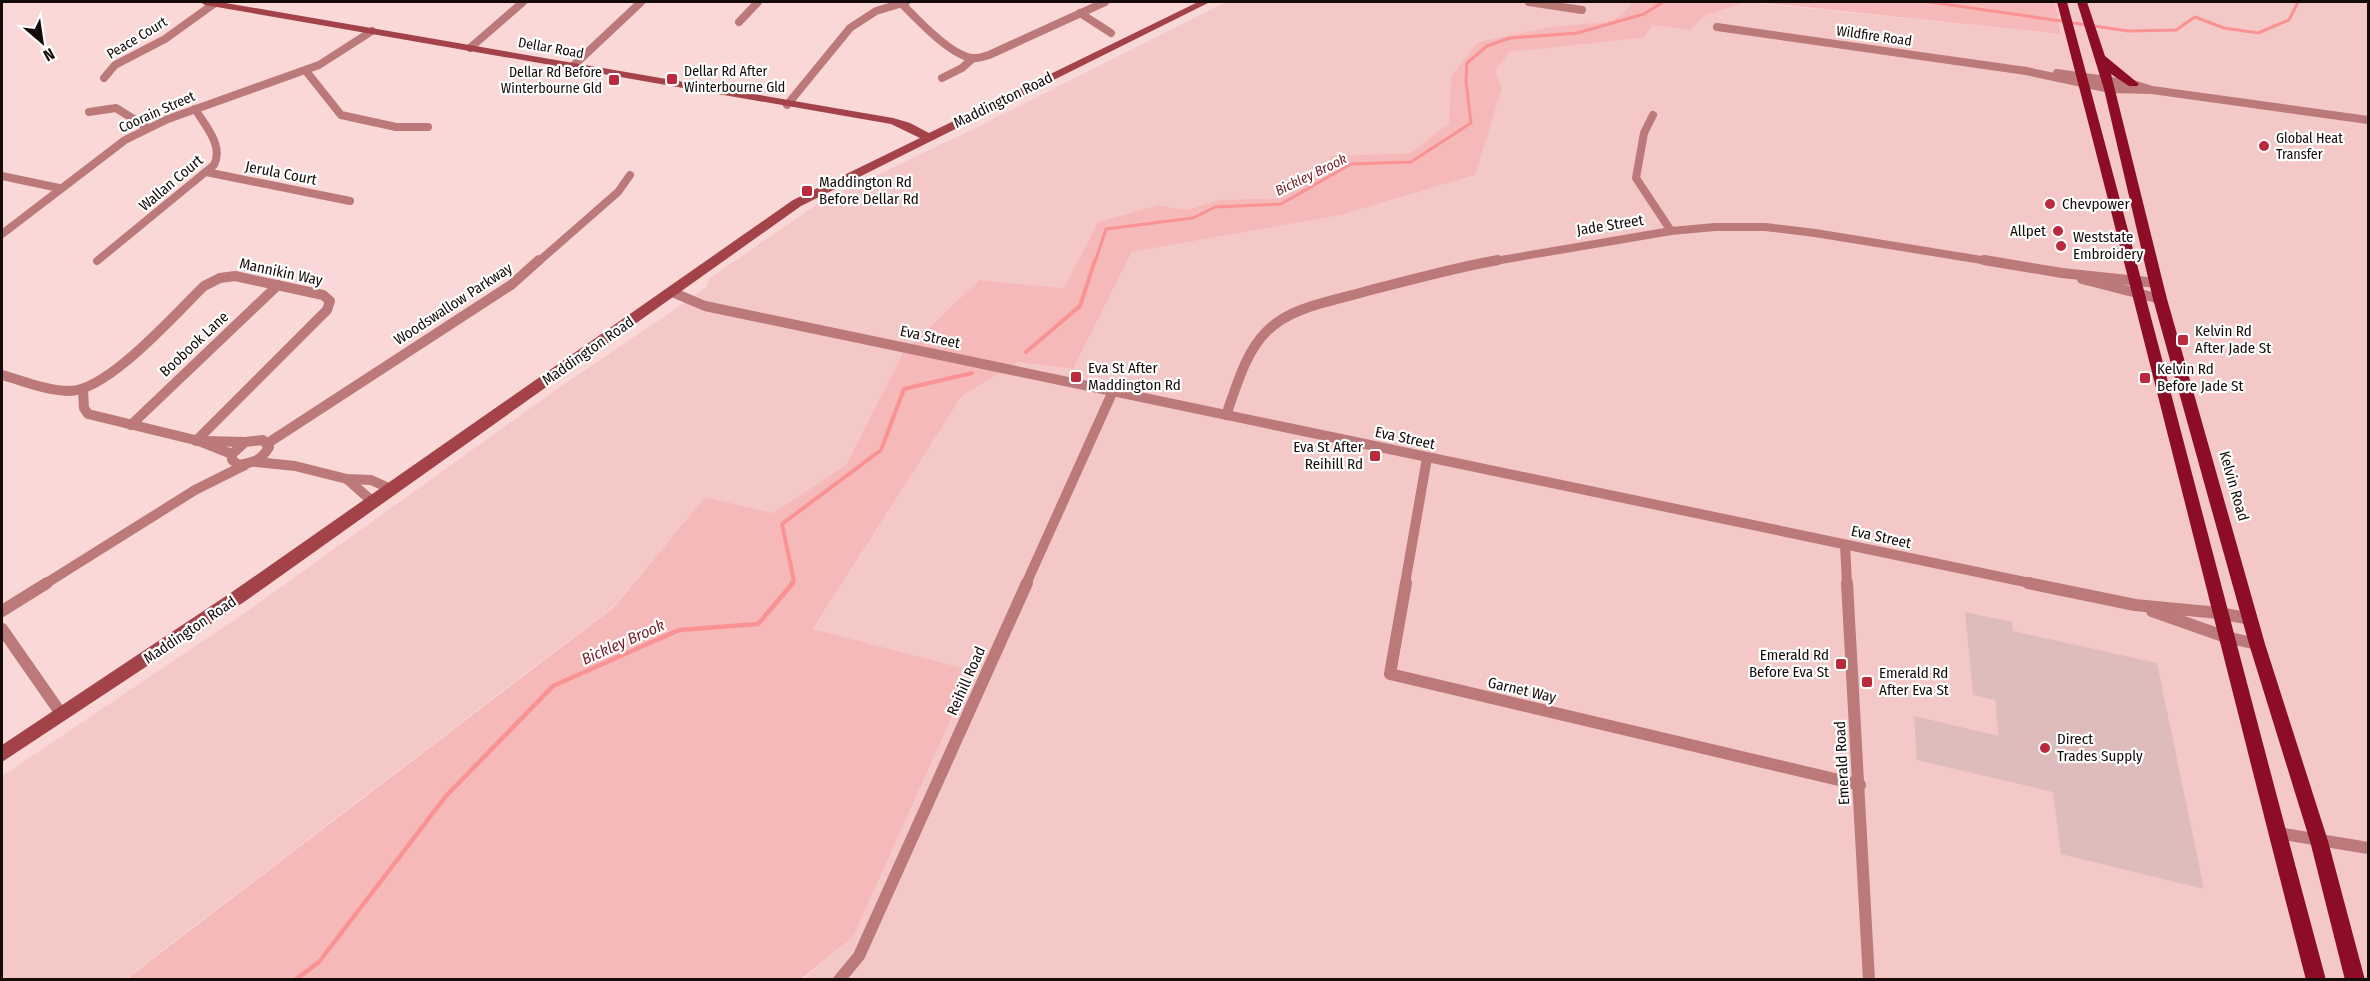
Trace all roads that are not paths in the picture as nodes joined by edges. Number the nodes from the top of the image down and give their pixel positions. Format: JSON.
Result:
{"nodes":[{"id":1,"x":210,"y":2,"type":"edge"},
{"id":2,"x":523,"y":2,"type":"edge"},
{"id":3,"x":641,"y":2,"type":"edge"},
{"id":4,"x":758,"y":2,"type":"edge"},
{"id":5,"x":901,"y":2,"type":"edge"},
{"id":6,"x":1105,"y":2,"type":"edge"},
{"id":7,"x":1205,"y":2,"type":"edge"},
{"id":8,"x":1529,"y":2,"type":"edge"},
{"id":9,"x":2062,"y":2,"type":"edge"},
{"id":10,"x":2082,"y":2,"type":"edge"},
{"id":11,"x":1582,"y":10,"type":"dead end"},
{"id":12,"x":1080,"y":13,"type":"junction"},
{"id":13,"x":739,"y":22,"type":"dead end"},
{"id":14,"x":1717,"y":27,"type":"dead end"},
{"id":15,"x":366,"y":30,"type":"junction"},
{"id":16,"x":1111,"y":33,"type":"dead end"},
{"id":17,"x":470,"y":48,"type":"junction"},
{"id":18,"x":2100,"y":57,"type":"junction"},
{"id":19,"x":973,"y":58,"type":"junction"},
{"id":20,"x":573,"y":66,"type":"junction"},
{"id":21,"x":306,"y":71,"type":"junction"},
{"id":22,"x":104,"y":78,"type":"dead end"},
{"id":23,"x":942,"y":78,"type":"dead end"},
{"id":24,"x":2083,"y":80,"type":"junction"},
{"id":25,"x":2108,"y":84,"type":"junction"},
{"id":26,"x":2133,"y":84,"type":"junction"},
{"id":27,"x":2152,"y":90,"type":"junction"},
{"id":28,"x":787,"y":105,"type":"junction"},
{"id":29,"x":195,"y":109,"type":"junction"},
{"id":30,"x":89,"y":112,"type":"dead end"},
{"id":31,"x":1653,"y":115,"type":"dead end"},
{"id":32,"x":2366,"y":119,"type":"edge"},
{"id":33,"x":428,"y":127,"type":"dead end"},
{"id":34,"x":148,"y":128,"type":"junction"},
{"id":35,"x":2368,"y":128,"type":"edge"},
{"id":36,"x":921,"y":140,"type":"junction"},
{"id":37,"x":206,"y":172,"type":"junction"},
{"id":38,"x":630,"y":175,"type":"dead end"},
{"id":39,"x":2,"y":176,"type":"edge"},
{"id":40,"x":59,"y":188,"type":"junction"},
{"id":41,"x":350,"y":201,"type":"dead end"},
{"id":42,"x":1671,"y":231,"type":"junction"},
{"id":43,"x":2,"y":234,"type":"edge"},
{"id":44,"x":97,"y":261,"type":"dead end"},
{"id":45,"x":2062,"y":273,"type":"junction"},
{"id":46,"x":2136,"y":279,"type":"junction"},
{"id":47,"x":2156,"y":283,"type":"junction"},
{"id":48,"x":278,"y":285,"type":"junction"},
{"id":49,"x":672,"y":292,"type":"junction"},
{"id":50,"x":2140,"y":295,"type":"junction"},
{"id":51,"x":2160,"y":299,"type":"junction"},
{"id":52,"x":2,"y":375,"type":"edge"},
{"id":53,"x":2182,"y":377,"type":"junction"},
{"id":54,"x":83,"y":390,"type":"junction"},
{"id":55,"x":1113,"y":391,"type":"junction"},
{"id":56,"x":2164,"y":392,"type":"junction"},
{"id":57,"x":1226,"y":415,"type":"junction"},
{"id":58,"x":131,"y":425,"type":"junction"},
{"id":59,"x":198,"y":441,"type":"junction"},
{"id":60,"x":245,"y":442,"type":"junction"},
{"id":61,"x":265,"y":445,"type":"junction"},
{"id":62,"x":232,"y":457,"type":"junction"},
{"id":63,"x":1427,"y":458,"type":"junction"},
{"id":64,"x":250,"y":463,"type":"junction"},
{"id":65,"x":296,"y":466,"type":"junction"},
{"id":66,"x":347,"y":478,"type":"junction"},
{"id":67,"x":391,"y":489,"type":"junction"},
{"id":68,"x":195,"y":490,"type":"junction"},
{"id":69,"x":373,"y":502,"type":"junction"},
{"id":70,"x":1845,"y":545,"type":"junction"},
{"id":71,"x":2135,"y":605,"type":"junction"},
{"id":72,"x":2,"y":611,"type":"edge"},
{"id":73,"x":2219,"y":613,"type":"junction"},
{"id":74,"x":2251,"y":619,"type":"junction"},
{"id":75,"x":2,"y":629,"type":"edge"},
{"id":76,"x":2226,"y":637,"type":"junction"},
{"id":77,"x":2258,"y":644,"type":"junction"},
{"id":78,"x":63,"y":715,"type":"junction"},
{"id":79,"x":2,"y":754,"type":"edge"},
{"id":80,"x":1860,"y":785,"type":"junction"},
{"id":81,"x":2278,"y":833,"type":"junction"},
{"id":82,"x":2319,"y":841,"type":"junction"},
{"id":83,"x":2368,"y":848,"type":"edge"},
{"id":84,"x":839,"y":980,"type":"edge"},
{"id":85,"x":1869,"y":980,"type":"edge"},
{"id":86,"x":2316,"y":980,"type":"edge"},
{"id":87,"x":2355,"y":980,"type":"edge"}],
"edges":[{"from":1,"to":15,"type":"main road","name":"Dellar Road"},
{"from":1,"to":22,"type":"street","name":"Peace Court"},
{"from":2,"to":17,"type":"street"},
{"from":3,"to":20,"type":"street"},
{"from":4,"to":13,"type":"street"},
{"from":5,"to":19,"type":"street"},
{"from":5,"to":28,"type":"street"},
{"from":6,"to":12,"type":"street"},
{"from":7,"to":36,"type":"main road","name":"Maddington Road"},
{"from":8,"to":11,"type":"street"},
{"from":9,"to":24,"type":"main road"},
{"from":10,"to":18,"type":"main road","name":"Kelvin Road"},
{"from":12,"to":16,"type":"street"},
{"from":12,"to":19,"type":"street"},
{"from":14,"to":24,"type":"street","name":"Wildfire Road"},
{"from":15,"to":17,"type":"main road","name":"Dellar Road"},
{"from":15,"to":21,"type":"street","name":"Coorain Street"},
{"from":17,"to":20,"type":"main road","name":"Dellar Road"},
{"from":18,"to":25,"type":"main road","name":"Kelvin Road"},
{"from":18,"to":26,"type":"main road"},
{"from":19,"to":23,"type":"street"},
{"from":20,"to":28,"type":"main road","name":"Dellar Road"},
{"from":21,"to":29,"type":"street","name":"Coorain Street"},
{"from":21,"to":33,"type":"street"},
{"from":24,"to":25,"type":"street","name":"Wildfire Road"},
{"from":24,"to":46,"type":"main road"},
{"from":25,"to":26,"type":"street","name":"Wildfire Road"},
{"from":25,"to":27,"type":"street","name":"Wildfire Road"},
{"from":25,"to":47,"type":"main road","name":"Kelvin Road"},
{"from":26,"to":27,"type":"street","name":"Wildfire Road"},
{"from":27,"to":32,"type":"street","name":"Wildfire Road"},
{"from":28,"to":36,"type":"main road","name":"Dellar Road"},
{"from":29,"to":34,"type":"street","name":"Coorain Street"},
{"from":29,"to":37,"type":"street","name":"Wallan Court"},
{"from":30,"to":34,"type":"street"},
{"from":31,"to":42,"type":"street"},
{"from":32,"to":35,"type":"street"},
{"from":34,"to":40,"type":"street","name":"Coorain Street"},
{"from":36,"to":49,"type":"main road","name":"Maddington Road"},
{"from":37,"to":41,"type":"street","name":"Jerula Court"},
{"from":37,"to":44,"type":"street","name":"Wallan Court"},
{"from":38,"to":61,"type":"street","name":"Woodswallow Parkway"},
{"from":39,"to":40,"type":"street"},
{"from":40,"to":43,"type":"street","name":"Coorain Street"},
{"from":42,"to":45,"type":"street","name":"Jade Street"},
{"from":42,"to":57,"type":"street","name":"Jade Street"},
{"from":45,"to":46,"type":"street","name":"Jade Street"},
{"from":45,"to":50,"type":"street","name":"Jade Street"},
{"from":46,"to":47,"type":"street","name":"Jade Street"},
{"from":46,"to":50,"type":"main road"},
{"from":47,"to":51,"type":"main road","name":"Kelvin Road"},
{"from":48,"to":54,"type":"street","name":"Mannikin Way"},
{"from":48,"to":58,"type":"street","name":"Boobook Lane"},
{"from":48,"to":59,"type":"street","name":"Mannikin Way"},
{"from":49,"to":55,"type":"street","name":"Eva Street"},
{"from":49,"to":67,"type":"main road","name":"Maddington Road"},
{"from":50,"to":51,"type":"street","name":"Jade Street"},
{"from":50,"to":56,"type":"main road"},
{"from":51,"to":53,"type":"main road","name":"Kelvin Road"},
{"from":52,"to":54,"type":"street"},
{"from":53,"to":56,"type":"main road"},
{"from":53,"to":74,"type":"main road","name":"Kelvin Road"},
{"from":54,"to":58,"type":"street"},
{"from":55,"to":57,"type":"street","name":"Eva Street"},
{"from":55,"to":84,"type":"street","name":"Reihill Road"},
{"from":56,"to":73,"type":"main road"},
{"from":57,"to":63,"type":"street","name":"Eva Street"},
{"from":58,"to":59,"type":"street"},
{"from":59,"to":60,"type":"street"},
{"from":59,"to":62,"type":"street"},
{"from":60,"to":61,"type":"street"},
{"from":60,"to":62,"type":"street"},
{"from":61,"to":64,"type":"street","name":"Woodswallow Parkway"},
{"from":61,"to":65,"type":"street"},
{"from":62,"to":64,"type":"street"},
{"from":62,"to":68,"type":"street"},
{"from":63,"to":70,"type":"street","name":"Eva Street"},
{"from":63,"to":80,"type":"street","name":"Garnet Way"},
{"from":64,"to":65,"type":"street"},
{"from":64,"to":68,"type":"street"},
{"from":65,"to":66,"type":"street"},
{"from":66,"to":67,"type":"street"},
{"from":66,"to":69,"type":"street"},
{"from":67,"to":69,"type":"main road","name":"Maddington Road"},
{"from":68,"to":72,"type":"street"},
{"from":69,"to":78,"type":"main road","name":"Maddington Road"},
{"from":70,"to":71,"type":"street","name":"Eva Street"},
{"from":70,"to":80,"type":"street","name":"Emerald Road"},
{"from":71,"to":73,"type":"street","name":"Eva Street"},
{"from":71,"to":76,"type":"street","name":"Eva Street"},
{"from":73,"to":74,"type":"street","name":"Eva Street"},
{"from":73,"to":76,"type":"main road"},
{"from":74,"to":77,"type":"main road","name":"Kelvin Road"},
{"from":75,"to":78,"type":"street"},
{"from":76,"to":77,"type":"street","name":"Eva Street"},
{"from":76,"to":81,"type":"main road"},
{"from":77,"to":82,"type":"main road","name":"Kelvin Road"},
{"from":78,"to":79,"type":"main road","name":"Maddington Road"},
{"from":80,"to":85,"type":"street","name":"Emerald Road"},
{"from":81,"to":82,"type":"street"},
{"from":81,"to":86,"type":"main road"},
{"from":82,"to":83,"type":"street"},
{"from":82,"to":87,"type":"main road","name":"Kelvin Road"}]}
